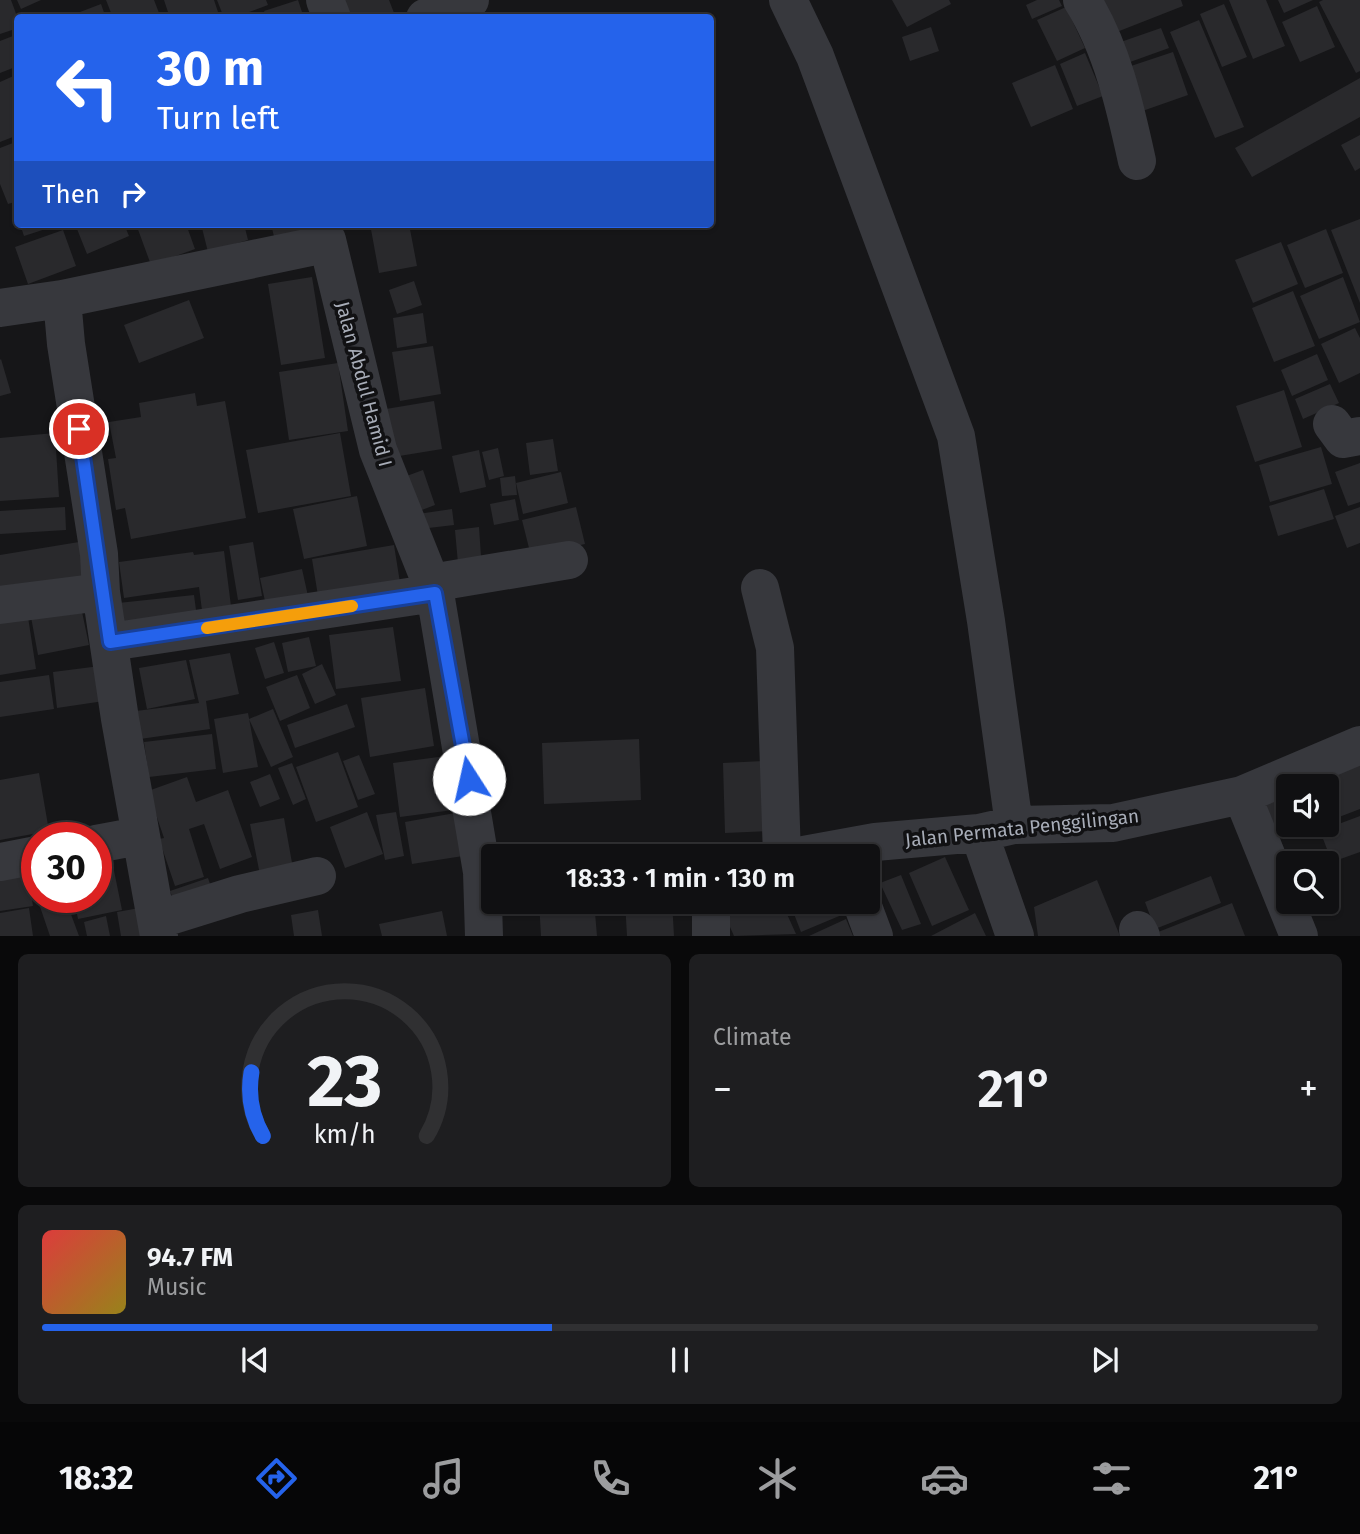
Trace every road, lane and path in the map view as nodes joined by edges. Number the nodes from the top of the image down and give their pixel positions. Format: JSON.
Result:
{"nodes":[{"id":1,"x":470,"y":0,"type":"edge"},
{"id":2,"x":788,"y":0,"type":"edge"},
{"id":3,"x":1082,"y":0,"type":"edge"},
{"id":4,"x":435,"y":14,"type":"edge"},
{"id":5,"x":1137,"y":161,"type":"dead end"},
{"id":6,"x":331,"y":232,"type":"edge"},
{"id":7,"x":62,"y":299,"type":"junction"},
{"id":8,"x":1,"y":300,"type":"edge"},
{"id":9,"x":569,"y":560,"type":"dead end"},
{"id":10,"x":433,"y":588,"type":"junction"},
{"id":11,"x":760,"y":588,"type":"dead end"},
{"id":12,"x":101,"y":592,"type":"junction"},
{"id":13,"x":0,"y":605,"type":"edge"},
{"id":14,"x":110,"y":642,"type":"junction"},
{"id":15,"x":1360,"y":745,"type":"edge"},
{"id":16,"x":1242,"y":795,"type":"junction"},
{"id":17,"x":996,"y":829,"type":"junction"},
{"id":18,"x":139,"y":836,"type":"junction"},
{"id":19,"x":112,"y":841,"type":"edge"},
{"id":20,"x":483,"y":844,"type":"edge"},
{"id":21,"x":782,"y":844,"type":"edge"},
{"id":22,"x":880,"y":846,"type":"edge"},
{"id":23,"x":21,"y":858,"type":"edge"},
{"id":24,"x":0,"y":862,"type":"edge"},
{"id":25,"x":317,"y":876,"type":"dead end"},
{"id":26,"x":485,"y":914,"type":"edge"},
{"id":27,"x":711,"y":914,"type":"edge"},
{"id":28,"x":866,"y":914,"type":"edge"},
{"id":29,"x":158,"y":928,"type":"edge"},
{"id":30,"x":484,"y":936,"type":"edge"},
{"id":31,"x":710,"y":936,"type":"edge"},
{"id":32,"x":874,"y":936,"type":"edge"},
{"id":33,"x":1015,"y":936,"type":"edge"},
{"id":34,"x":1299,"y":936,"type":"edge"}],
"edges":[{"from":1,"to":4,"type":"street"},
{"from":2,"to":17,"type":"street"},
{"from":3,"to":5,"type":"street"},
{"from":6,"to":7,"type":"street"},
{"from":6,"to":10,"type":"street","name":"Jalan Abdul Hamid I"},
{"from":7,"to":8,"type":"street"},
{"from":7,"to":12,"type":"street"},
{"from":9,"to":10,"type":"street"},
{"from":10,"to":14,"type":"street"},
{"from":10,"to":20,"type":"street","name":"Jalan Abdul Hamid I"},
{"from":11,"to":21,"type":"street"},
{"from":12,"to":13,"type":"street"},
{"from":12,"to":14,"type":"street"},
{"from":14,"to":18,"type":"street"},
{"from":15,"to":16,"type":"street","name":"Jalan Permata Penggilingan"},
{"from":16,"to":17,"type":"street","name":"Jalan Permata Penggilingan"},
{"from":16,"to":34,"type":"street"},
{"from":17,"to":22,"type":"street","name":"Jalan Permata Penggilingan"},
{"from":17,"to":33,"type":"street"},
{"from":18,"to":19,"type":"street"},
{"from":18,"to":29,"type":"street"},
{"from":23,"to":24,"type":"street"},
{"from":25,"to":29,"type":"street"},
{"from":26,"to":30,"type":"street","name":"Jalan Abdul Hamid I"},
{"from":27,"to":31,"type":"street"},
{"from":28,"to":32,"type":"street"}]}
